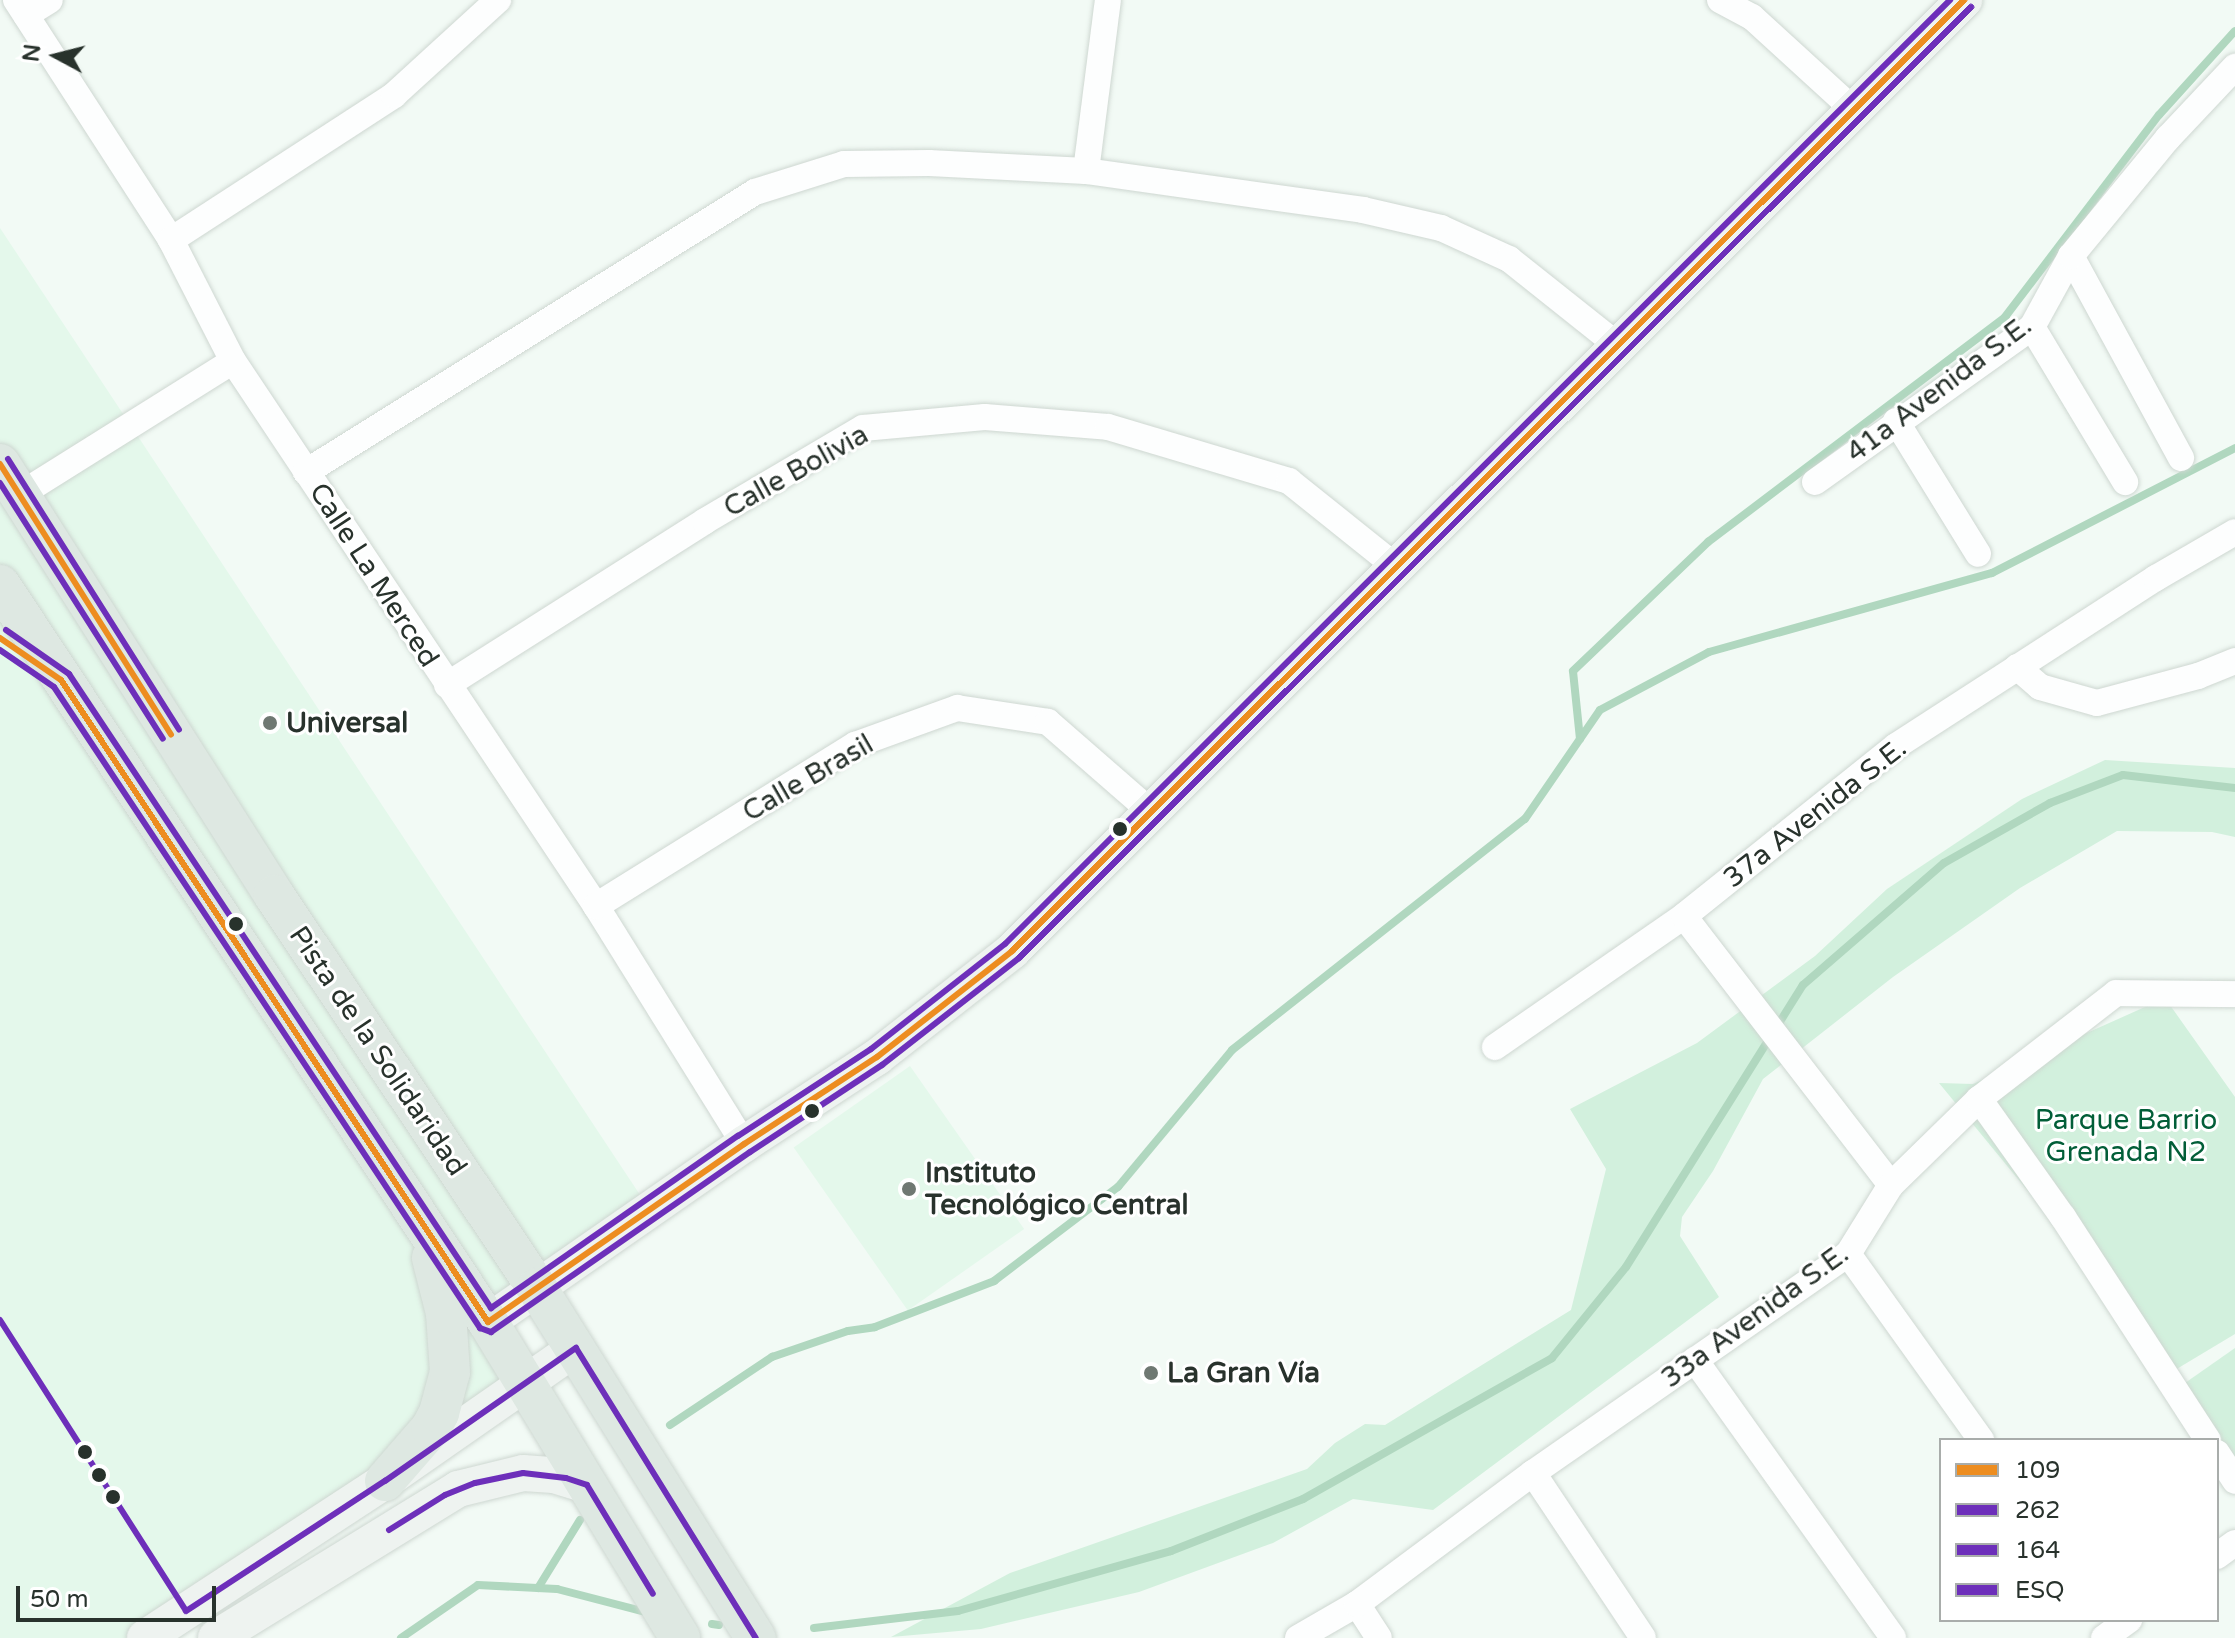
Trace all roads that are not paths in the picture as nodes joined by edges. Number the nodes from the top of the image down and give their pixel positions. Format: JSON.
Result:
{"nodes":[{"id":1,"x":50,"y":0,"type":"edge"},
{"id":2,"x":498,"y":0,"type":"edge"},
{"id":3,"x":1108,"y":0,"type":"edge"},
{"id":4,"x":1720,"y":0,"type":"edge"},
{"id":5,"x":1964,"y":0,"type":"edge"},
{"id":6,"x":21,"y":8,"type":"edge"},
{"id":7,"x":2234,"y":71,"type":"edge"},
{"id":8,"x":1855,"y":111,"type":"junction"},
{"id":9,"x":1086,"y":171,"type":"junction"},
{"id":10,"x":171,"y":240,"type":"junction"},
{"id":11,"x":2071,"y":256,"type":"junction"},
{"id":12,"x":2032,"y":327,"type":"junction"},
{"id":13,"x":1617,"y":345,"type":"junction"},
{"id":14,"x":233,"y":361,"type":"junction"},
{"id":15,"x":1896,"y":421,"type":"junction"},
{"id":16,"x":2181,"y":458,"type":"dead end"},
{"id":17,"x":306,"y":472,"type":"junction"},
{"id":18,"x":10,"y":479,"type":"edge"},
{"id":19,"x":1815,"y":482,"type":"dead end"},
{"id":20,"x":2125,"y":482,"type":"dead end"},
{"id":21,"x":2235,"y":532,"type":"edge"},
{"id":22,"x":1978,"y":554,"type":"dead end"},
{"id":23,"x":1395,"y":566,"type":"junction"},
{"id":24,"x":0,"y":585,"type":"edge"},
{"id":25,"x":2235,"y":661,"type":"edge"},
{"id":26,"x":2017,"y":667,"type":"junction"},
{"id":27,"x":447,"y":685,"type":"junction"},
{"id":28,"x":1150,"y":811,"type":"junction"},
{"id":29,"x":596,"y":906,"type":"junction"},
{"id":30,"x":1684,"y":916,"type":"junction"},
{"id":31,"x":2235,"y":994,"type":"edge"},
{"id":32,"x":1495,"y":1047,"type":"dead end"},
{"id":33,"x":1979,"y":1099,"type":"junction"},
{"id":34,"x":744,"y":1144,"type":"junction"},
{"id":35,"x":1891,"y":1185,"type":"junction"},
{"id":36,"x":418,"y":1216,"type":"junction"},
{"id":37,"x":1848,"y":1254,"type":"junction"},
{"id":38,"x":537,"y":1288,"type":"junction"},
{"id":39,"x":488,"y":1322,"type":"junction"},
{"id":40,"x":576,"y":1348,"type":"junction"},
{"id":41,"x":1695,"y":1360,"type":"junction"},
{"id":42,"x":524,"y":1382,"type":"junction"},
{"id":43,"x":1980,"y":1438,"type":"edge"},
{"id":44,"x":2207,"y":1438,"type":"edge"},
{"id":45,"x":2219,"y":1456,"type":"edge"},
{"id":46,"x":1533,"y":1473,"type":"junction"},
{"id":47,"x":385,"y":1481,"type":"junction"},
{"id":48,"x":2235,"y":1481,"type":"edge"},
{"id":49,"x":587,"y":1485,"type":"junction"},
{"id":50,"x":1357,"y":1604,"type":"junction"},
{"id":51,"x":145,"y":1638,"type":"edge"},
{"id":52,"x":216,"y":1638,"type":"edge"},
{"id":53,"x":680,"y":1638,"type":"edge"},
{"id":54,"x":756,"y":1638,"type":"edge"},
{"id":55,"x":1298,"y":1638,"type":"edge"},
{"id":56,"x":1379,"y":1638,"type":"edge"},
{"id":57,"x":1643,"y":1638,"type":"edge"},
{"id":58,"x":1893,"y":1638,"type":"edge"}],
"edges":[{"from":1,"to":6,"type":"street"},
{"from":2,"to":10,"type":"street"},
{"from":3,"to":9,"type":"street"},
{"from":4,"to":8,"type":"street"},
{"from":5,"to":8,"type":"street"},
{"from":6,"to":10,"type":"street","name":"Calle La Merced"},
{"from":7,"to":11,"type":"street","name":"41a Avenida S.E."},
{"from":8,"to":13,"type":"street"},
{"from":9,"to":13,"type":"street"},
{"from":9,"to":17,"type":"street"},
{"from":10,"to":14,"type":"street","name":"Calle La Merced"},
{"from":11,"to":12,"type":"street","name":"41a Avenida S.E."},
{"from":11,"to":16,"type":"street"},
{"from":12,"to":15,"type":"street","name":"41a Avenida S.E."},
{"from":12,"to":20,"type":"street"},
{"from":13,"to":23,"type":"street"},
{"from":14,"to":17,"type":"street","name":"Calle La Merced"},
{"from":14,"to":18,"type":"street"},
{"from":15,"to":19,"type":"street","name":"41a Avenida S.E."},
{"from":15,"to":22,"type":"street"},
{"from":17,"to":27,"type":"street","name":"Calle La Merced"},
{"from":18,"to":38,"type":"main road","name":"Pista de la Solidaridad"},
{"from":21,"to":26,"type":"street","name":"37a Avenida S.E."},
{"from":23,"to":27,"type":"street","name":"Calle Bolivia"},
{"from":23,"to":28,"type":"street"},
{"from":24,"to":36,"type":"main road","name":"Pista de la Solidaridad"},
{"from":25,"to":26,"type":"street"},
{"from":26,"to":30,"type":"street","name":"37a Avenida S.E."},
{"from":27,"to":29,"type":"street","name":"Calle La Merced"},
{"from":28,"to":29,"type":"street","name":"Calle Brasil"},
{"from":28,"to":34,"type":"street"},
{"from":29,"to":34,"type":"street","name":"Calle La Merced"},
{"from":30,"to":32,"type":"street","name":"37a Avenida S.E."},
{"from":30,"to":35,"type":"street"},
{"from":31,"to":33,"type":"street","name":"33a Avenida S.E."},
{"from":33,"to":35,"type":"street","name":"33a Avenida S.E."},
{"from":33,"to":44,"type":"street"},
{"from":34,"to":38,"type":"street"},
{"from":35,"to":37,"type":"street","name":"33a Avenida S.E."},
{"from":36,"to":39,"type":"main road","name":"Pista de la Solidaridad"},
{"from":36,"to":47,"type":"main road"},
{"from":37,"to":41,"type":"street","name":"33a Avenida S.E."},
{"from":37,"to":43,"type":"street"},
{"from":38,"to":39,"type":"street"},
{"from":38,"to":40,"type":"main road","name":"Pista de la Solidaridad"},
{"from":39,"to":42,"type":"main road","name":"Pista de la Solidaridad"},
{"from":40,"to":42,"type":"street"},
{"from":40,"to":54,"type":"main road","name":"Pista de la Solidaridad"},
{"from":41,"to":46,"type":"street","name":"33a Avenida S.E."},
{"from":41,"to":58,"type":"street"},
{"from":42,"to":47,"type":"street"},
{"from":42,"to":49,"type":"main road","name":"Pista de la Solidaridad"},
{"from":45,"to":48,"type":"street"},
{"from":46,"to":50,"type":"street","name":"33a Avenida S.E."},
{"from":46,"to":57,"type":"street"},
{"from":47,"to":51,"type":"street"},
{"from":49,"to":52,"type":"street"},
{"from":49,"to":53,"type":"main road","name":"Pista de la Solidaridad"},
{"from":50,"to":55,"type":"street","name":"33a Avenida S.E."},
{"from":50,"to":56,"type":"street"}]}
